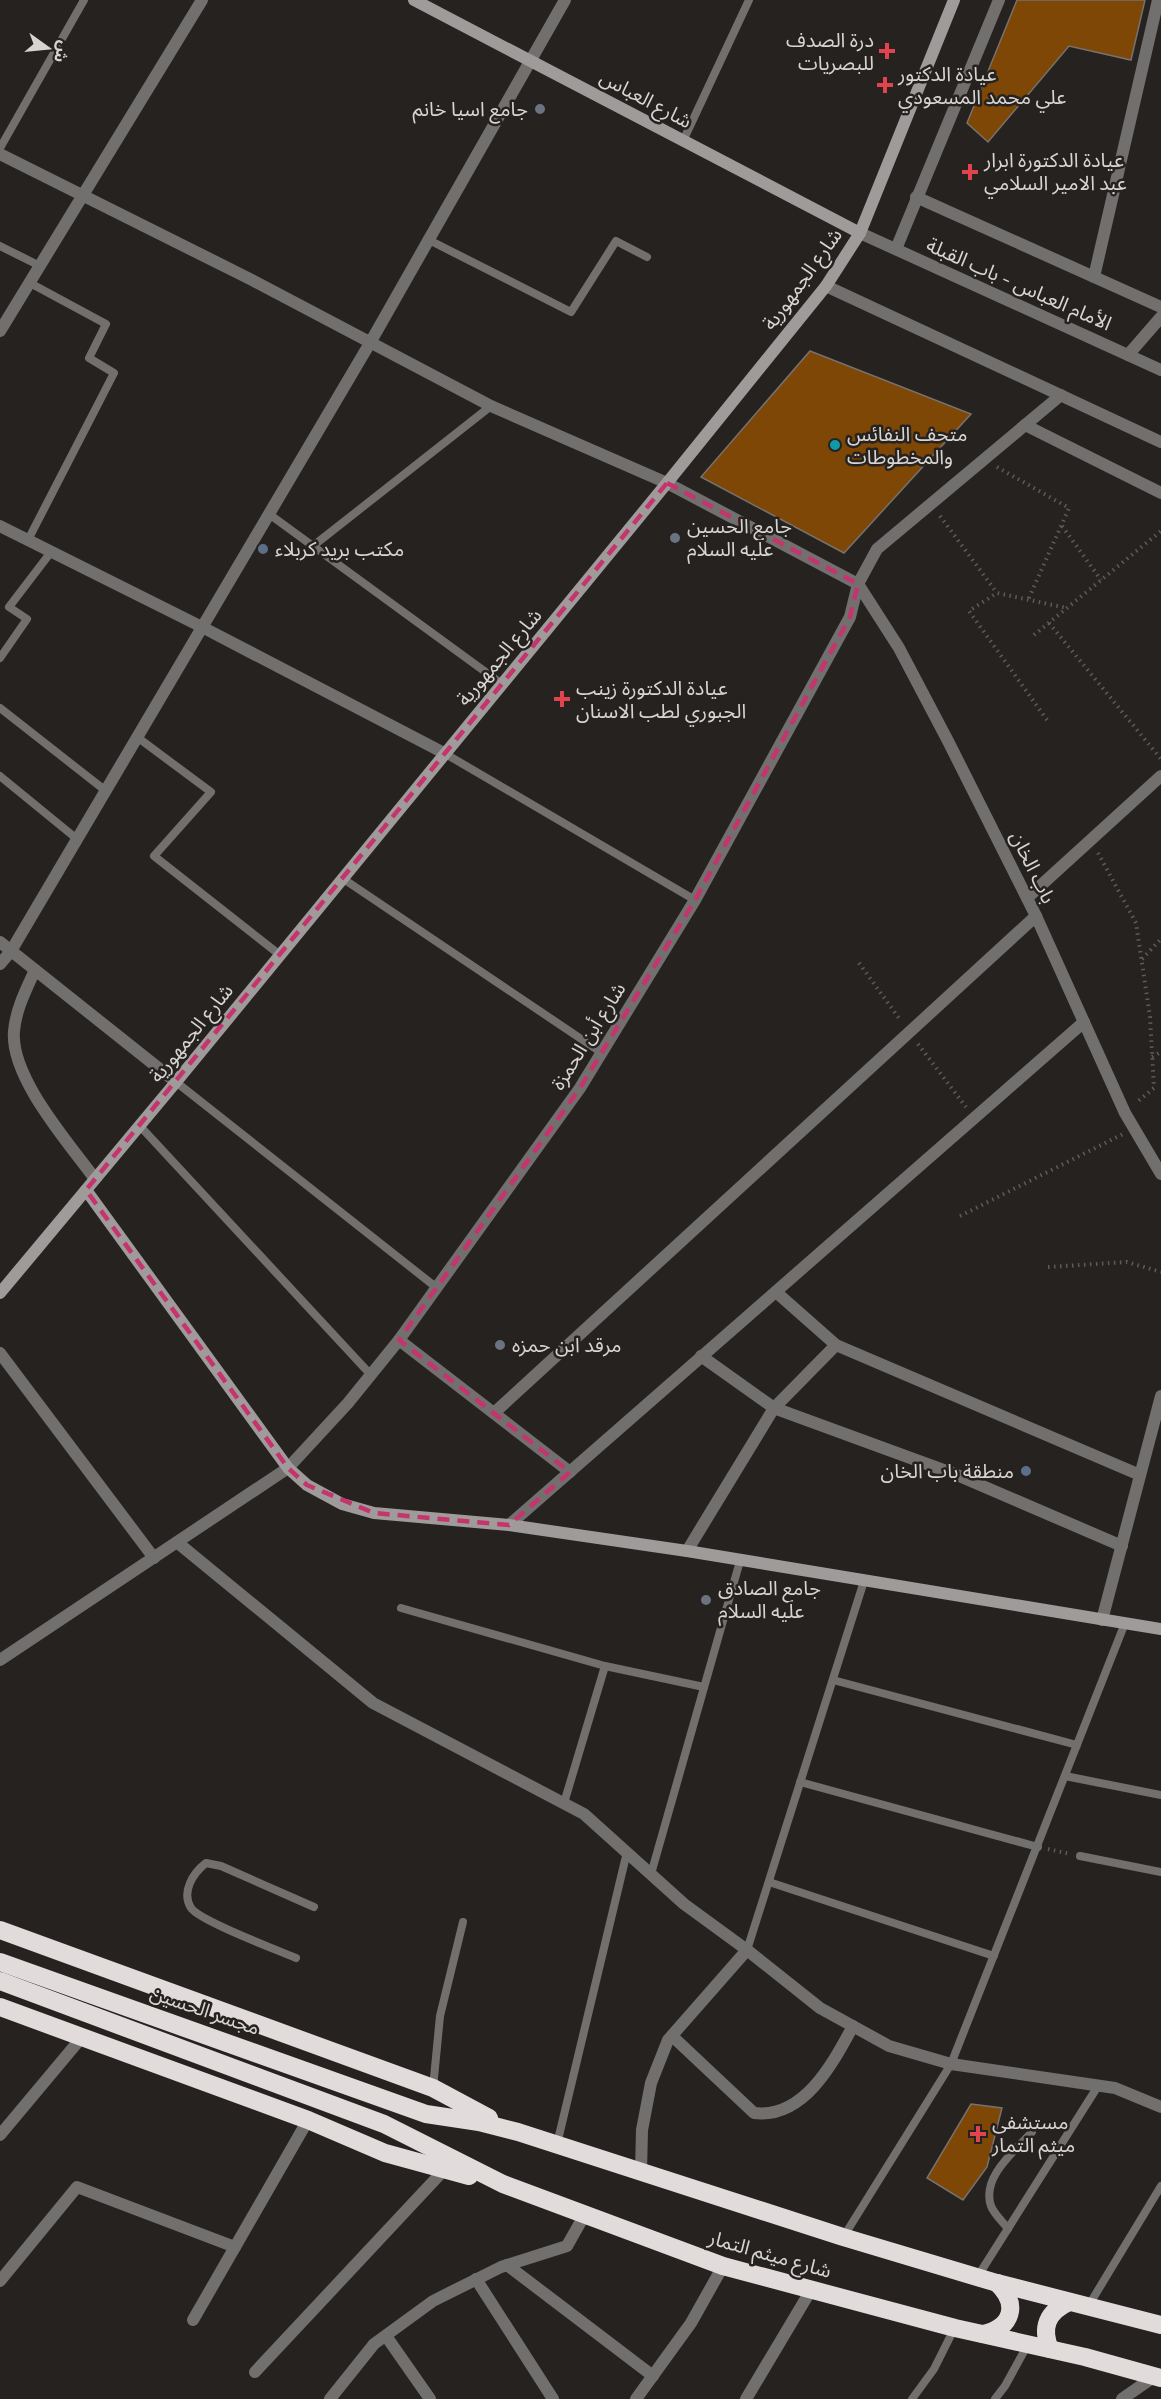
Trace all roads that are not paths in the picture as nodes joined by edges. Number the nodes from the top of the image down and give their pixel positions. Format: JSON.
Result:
{"nodes":[{"id":1,"x":84,"y":0,"type":"edge"},
{"id":2,"x":202,"y":0,"type":"edge"},
{"id":3,"x":414,"y":0,"type":"edge"},
{"id":4,"x":565,"y":0,"type":"edge"},
{"id":5,"x":749,"y":0,"type":"edge"},
{"id":6,"x":954,"y":0,"type":"edge"},
{"id":7,"x":999,"y":0,"type":"edge"},
{"id":8,"x":1158,"y":0,"type":"edge"},
{"id":9,"x":530,"y":60,"type":"junction"},
{"id":10,"x":683,"y":141,"type":"junction"},
{"id":11,"x":0,"y":148,"type":"edge"},
{"id":12,"x":0,"y":153,"type":"edge"},
{"id":13,"x":84,"y":194,"type":"junction"},
{"id":14,"x":916,"y":197,"type":"junction"},
{"id":15,"x":860,"y":233,"type":"junction"},
{"id":16,"x":427,"y":239,"type":"junction"},
{"id":17,"x":0,"y":246,"type":"edge"},
{"id":18,"x":896,"y":249,"type":"junction"},
{"id":19,"x":646,"y":257,"type":"dead end"},
{"id":20,"x":40,"y":266,"type":"junction"},
{"id":21,"x":1094,"y":277,"type":"junction"},
{"id":22,"x":30,"y":283,"type":"junction"},
{"id":23,"x":826,"y":286,"type":"junction"},
{"id":24,"x":1161,"y":307,"type":"edge"},
{"id":25,"x":1161,"y":317,"type":"edge"},
{"id":26,"x":0,"y":330,"type":"edge"},
{"id":27,"x":370,"y":343,"type":"junction"},
{"id":28,"x":1128,"y":355,"type":"junction"},
{"id":29,"x":1161,"y":370,"type":"edge"},
{"id":30,"x":1061,"y":395,"type":"junction"},
{"id":31,"x":491,"y":406,"type":"junction"},
{"id":32,"x":1025,"y":425,"type":"junction"},
{"id":33,"x":1161,"y":442,"type":"edge"},
{"id":34,"x":667,"y":483,"type":"junction"},
{"id":35,"x":1161,"y":493,"type":"edge"},
{"id":36,"x":269,"y":514,"type":"junction"},
{"id":37,"x":0,"y":526,"type":"edge"},
{"id":38,"x":28,"y":540,"type":"junction"},
{"id":39,"x":313,"y":546,"type":"junction"},
{"id":40,"x":51,"y":552,"type":"junction"},
{"id":41,"x":858,"y":584,"type":"junction"},
{"id":42,"x":202,"y":627,"type":"junction"},
{"id":43,"x":0,"y":658,"type":"edge"},
{"id":44,"x":502,"y":684,"type":"junction"},
{"id":45,"x":0,"y":708,"type":"edge"},
{"id":46,"x":137,"y":737,"type":"junction"},
{"id":47,"x":444,"y":753,"type":"junction"},
{"id":48,"x":0,"y":776,"type":"edge"},
{"id":49,"x":1161,"y":776,"type":"edge"},
{"id":50,"x":105,"y":791,"type":"junction"},
{"id":51,"x":77,"y":839,"type":"junction"},
{"id":52,"x":342,"y":878,"type":"junction"},
{"id":53,"x":1027,"y":898,"type":"junction"},
{"id":54,"x":695,"y":900,"type":"junction"},
{"id":55,"x":1036,"y":916,"type":"junction"},
{"id":56,"x":0,"y":942,"type":"edge"},
{"id":57,"x":11,"y":951,"type":"junction"},
{"id":58,"x":280,"y":955,"type":"junction"},
{"id":59,"x":0,"y":964,"type":"edge"},
{"id":60,"x":35,"y":970,"type":"junction"},
{"id":61,"x":1084,"y":1022,"type":"junction"},
{"id":62,"x":602,"y":1053,"type":"junction"},
{"id":63,"x":176,"y":1082,"type":"junction"},
{"id":64,"x":139,"y":1125,"type":"junction"},
{"id":65,"x":1161,"y":1174,"type":"edge"},
{"id":66,"x":95,"y":1179,"type":"junction"},
{"id":67,"x":86,"y":1190,"type":"junction"},
{"id":68,"x":437,"y":1288,"type":"junction"},
{"id":69,"x":776,"y":1292,"type":"junction"},
{"id":70,"x":0,"y":1293,"type":"edge"},
{"id":71,"x":399,"y":1340,"type":"junction"},
{"id":72,"x":836,"y":1345,"type":"junction"},
{"id":73,"x":0,"y":1353,"type":"edge"},
{"id":74,"x":701,"y":1356,"type":"junction"},
{"id":75,"x":371,"y":1375,"type":"junction"},
{"id":76,"x":1161,"y":1396,"type":"edge"},
{"id":77,"x":774,"y":1408,"type":"junction"},
{"id":78,"x":494,"y":1413,"type":"junction"},
{"id":79,"x":288,"y":1468,"type":"junction"},
{"id":80,"x":570,"y":1472,"type":"junction"},
{"id":81,"x":1140,"y":1475,"type":"junction"},
{"id":82,"x":510,"y":1525,"type":"junction"},
{"id":83,"x":178,"y":1543,"type":"junction"},
{"id":84,"x":1122,"y":1546,"type":"junction"},
{"id":85,"x":687,"y":1551,"type":"junction"},
{"id":86,"x":154,"y":1558,"type":"junction"},
{"id":87,"x":740,"y":1561,"type":"junction"},
{"id":88,"x":864,"y":1581,"type":"junction"},
{"id":89,"x":401,"y":1608,"type":"dead end"},
{"id":90,"x":1102,"y":1620,"type":"junction"},
{"id":91,"x":1125,"y":1623,"type":"junction"},
{"id":92,"x":1161,"y":1629,"type":"edge"},
{"id":93,"x":0,"y":1660,"type":"edge"},
{"id":94,"x":605,"y":1666,"type":"junction"},
{"id":95,"x":833,"y":1680,"type":"junction"},
{"id":96,"x":704,"y":1687,"type":"junction"},
{"id":97,"x":1077,"y":1745,"type":"junction"},
{"id":98,"x":1065,"y":1776,"type":"junction"},
{"id":99,"x":800,"y":1782,"type":"junction"},
{"id":100,"x":1161,"y":1795,"type":"edge"},
{"id":101,"x":564,"y":1803,"type":"junction"},
{"id":102,"x":1038,"y":1847,"type":"junction"},
{"id":103,"x":627,"y":1852,"type":"junction"},
{"id":104,"x":1080,"y":1856,"type":"road end"},
{"id":105,"x":1161,"y":1872,"type":"edge"},
{"id":106,"x":651,"y":1874,"type":"junction"},
{"id":107,"x":769,"y":1882,"type":"junction"},
{"id":108,"x":314,"y":1907,"type":"dead end"},
{"id":109,"x":463,"y":1922,"type":"dead end"},
{"id":110,"x":0,"y":1930,"type":"edge"},
{"id":111,"x":747,"y":1950,"type":"junction"},
{"id":112,"x":994,"y":1956,"type":"junction"},
{"id":113,"x":296,"y":1958,"type":"dead end"},
{"id":114,"x":0,"y":1962,"type":"edge"},
{"id":115,"x":0,"y":1981,"type":"edge"},
{"id":116,"x":0,"y":2007,"type":"edge"},
{"id":117,"x":853,"y":2026,"type":"junction"},
{"id":118,"x":672,"y":2036,"type":"junction"},
{"id":119,"x":82,"y":2037,"type":"junction"},
{"id":120,"x":951,"y":2064,"type":"junction"},
{"id":121,"x":1098,"y":2086,"type":"junction"},
{"id":122,"x":433,"y":2088,"type":"junction"},
{"id":123,"x":394,"y":2101,"type":"joint"},
{"id":124,"x":1161,"y":2108,"type":"edge"},
{"id":125,"x":308,"y":2120,"type":"junction"},
{"id":126,"x":518,"y":2132,"type":"junction"},
{"id":127,"x":1032,"y":2132,"type":"dead end"},
{"id":128,"x":0,"y":2135,"type":"edge"},
{"id":129,"x":557,"y":2144,"type":"junction"},
{"id":130,"x":444,"y":2170,"type":"junction"},
{"id":131,"x":641,"y":2172,"type":"junction"},
{"id":132,"x":503,"y":2184,"type":"junction"},
{"id":133,"x":1161,"y":2186,"type":"edge"},
{"id":134,"x":585,"y":2214,"type":"junction"},
{"id":135,"x":1008,"y":2229,"type":"junction"},
{"id":136,"x":843,"y":2237,"type":"junction"},
{"id":137,"x":235,"y":2247,"type":"junction"},
{"id":138,"x":507,"y":2265,"type":"junction"},
{"id":139,"x":723,"y":2265,"type":"junction"},
{"id":140,"x":978,"y":2278,"type":"junction"},
{"id":141,"x":476,"y":2279,"type":"junction"},
{"id":142,"x":0,"y":2281,"type":"edge"},
{"id":143,"x":996,"y":2283,"type":"junction"},
{"id":144,"x":811,"y":2290,"type":"junction"},
{"id":145,"x":1069,"y":2302,"type":"junction"},
{"id":146,"x":1088,"y":2306,"type":"junction"},
{"id":147,"x":193,"y":2320,"type":"dead end"},
{"id":148,"x":1161,"y":2325,"type":"edge"},
{"id":149,"x":955,"y":2328,"type":"junction"},
{"id":150,"x":983,"y":2334,"type":"junction"},
{"id":151,"x":386,"y":2336,"type":"junction"},
{"id":152,"x":1028,"y":2344,"type":"junction"},
{"id":153,"x":1050,"y":2349,"type":"junction"},
{"id":154,"x":255,"y":2372,"type":"dead end"},
{"id":155,"x":653,"y":2376,"type":"junction"},
{"id":156,"x":1158,"y":2377,"type":"edge"},
{"id":157,"x":330,"y":2399,"type":"edge"},
{"id":158,"x":430,"y":2399,"type":"edge"},
{"id":159,"x":553,"y":2399,"type":"edge"},
{"id":160,"x":636,"y":2399,"type":"edge"},
{"id":161,"x":746,"y":2399,"type":"edge"},
{"id":162,"x":912,"y":2399,"type":"edge"},
{"id":163,"x":995,"y":2399,"type":"edge"},
{"id":164,"x":1122,"y":2399,"type":"edge"}],
"edges":[{"from":1,"to":11,"type":"lane"},
{"from":2,"to":13,"type":"street"},
{"from":3,"to":9,"type":"main road","name":"شارع العباس"},
{"from":4,"to":9,"type":"street"},
{"from":5,"to":10,"type":"lane"},
{"from":6,"to":15,"type":"main road","name":"شارع الجمهورية"},
{"from":7,"to":14,"type":"street"},
{"from":8,"to":21,"type":"street"},
{"from":9,"to":10,"type":"main road","name":"شارع العباس"},
{"from":9,"to":16,"type":"street"},
{"from":10,"to":15,"type":"main road","name":"شارع العباس"},
{"from":12,"to":13,"type":"street"},
{"from":13,"to":20,"type":"street"},
{"from":13,"to":27,"type":"street"},
{"from":14,"to":18,"type":"street"},
{"from":14,"to":21,"type":"street"},
{"from":15,"to":18,"type":"street","name":"الأمام العباس - باب القبلة"},
{"from":15,"to":23,"type":"main road","name":"شارع الجمهورية"},
{"from":16,"to":19,"type":"lane"},
{"from":16,"to":27,"type":"street"},
{"from":17,"to":20,"type":"lane"},
{"from":18,"to":28,"type":"street","name":"الأمام العباس - باب القبلة"},
{"from":20,"to":22,"type":"street"},
{"from":21,"to":24,"type":"street"},
{"from":22,"to":26,"type":"street"},
{"from":22,"to":38,"type":"lane"},
{"from":23,"to":30,"type":"street"},
{"from":23,"to":34,"type":"main road","name":"شارع الجمهورية"},
{"from":25,"to":28,"type":"street"},
{"from":27,"to":31,"type":"street"},
{"from":27,"to":36,"type":"street"},
{"from":28,"to":29,"type":"street","name":"الأمام العباس - باب القبلة"},
{"from":30,"to":32,"type":"street","name":"شارع أبن الحمزة"},
{"from":30,"to":33,"type":"street"},
{"from":31,"to":34,"type":"street"},
{"from":31,"to":39,"type":"lane"},
{"from":32,"to":35,"type":"street"},
{"from":32,"to":41,"type":"street","name":"شارع أبن الحمزة"},
{"from":34,"to":41,"type":"street"},
{"from":34,"to":44,"type":"main road","name":"شارع الجمهورية"},
{"from":36,"to":39,"type":"lane"},
{"from":36,"to":42,"type":"street"},
{"from":37,"to":38,"type":"street"},
{"from":38,"to":40,"type":"street"},
{"from":39,"to":44,"type":"lane"},
{"from":40,"to":42,"type":"street"},
{"from":40,"to":43,"type":"lane"},
{"from":41,"to":53,"type":"street","name":"باب الخان"},
{"from":41,"to":54,"type":"street","name":"شارع أبن الحمزة"},
{"from":42,"to":46,"type":"street"},
{"from":42,"to":47,"type":"street"},
{"from":44,"to":47,"type":"main road","name":"شارع الجمهورية"},
{"from":45,"to":50,"type":"lane"},
{"from":46,"to":50,"type":"street"},
{"from":46,"to":58,"type":"lane"},
{"from":47,"to":52,"type":"main road","name":"شارع الجمهورية"},
{"from":47,"to":54,"type":"lane"},
{"from":48,"to":51,"type":"lane"},
{"from":49,"to":53,"type":"street"},
{"from":50,"to":51,"type":"street"},
{"from":51,"to":57,"type":"street"},
{"from":52,"to":58,"type":"main road","name":"شارع الجمهورية"},
{"from":52,"to":62,"type":"lane"},
{"from":53,"to":55,"type":"street","name":"باب الخان"},
{"from":54,"to":62,"type":"street","name":"شارع أبن الحمزة"},
{"from":55,"to":61,"type":"street","name":"باب الخان"},
{"from":55,"to":78,"type":"street"},
{"from":56,"to":57,"type":"street"},
{"from":57,"to":59,"type":"street"},
{"from":57,"to":60,"type":"street"},
{"from":58,"to":63,"type":"main road","name":"شارع الجمهورية"},
{"from":60,"to":63,"type":"street"},
{"from":60,"to":66,"type":"street"},
{"from":61,"to":65,"type":"street","name":"باب الخان"},
{"from":61,"to":69,"type":"street"},
{"from":62,"to":68,"type":"street","name":"شارع أبن الحمزة"},
{"from":63,"to":64,"type":"main road","name":"شارع الجمهورية"},
{"from":63,"to":68,"type":"lane"},
{"from":64,"to":66,"type":"main road","name":"شارع الجمهورية"},
{"from":64,"to":75,"type":"lane"},
{"from":66,"to":67,"type":"main road","name":"شارع الجمهورية"},
{"from":67,"to":70,"type":"main road","name":"شارع الجمهورية"},
{"from":67,"to":79,"type":"main road"},
{"from":68,"to":71,"type":"street","name":"شارع أبن الحمزة"},
{"from":69,"to":72,"type":"street"},
{"from":69,"to":74,"type":"street"},
{"from":71,"to":75,"type":"street","name":"شارع أبن الحمزة"},
{"from":71,"to":78,"type":"street"},
{"from":72,"to":77,"type":"street"},
{"from":72,"to":81,"type":"street"},
{"from":73,"to":86,"type":"street"},
{"from":74,"to":77,"type":"street"},
{"from":74,"to":80,"type":"street"},
{"from":75,"to":79,"type":"street","name":"شارع أبن الحمزة"},
{"from":76,"to":81,"type":"street"},
{"from":77,"to":84,"type":"street"},
{"from":77,"to":85,"type":"street"},
{"from":78,"to":80,"type":"street"},
{"from":79,"to":82,"type":"main road"},
{"from":79,"to":83,"type":"street","name":"شارع أبن الحمزة"},
{"from":80,"to":82,"type":"street"},
{"from":81,"to":84,"type":"street"},
{"from":82,"to":85,"type":"main road"},
{"from":83,"to":86,"type":"street","name":"شارع أبن الحمزة"},
{"from":83,"to":101,"type":"street"},
{"from":84,"to":90,"type":"street"},
{"from":85,"to":87,"type":"main road"},
{"from":86,"to":93,"type":"street","name":"شارع أبن الحمزة"},
{"from":87,"to":88,"type":"main road"},
{"from":87,"to":96,"type":"lane"},
{"from":88,"to":90,"type":"main road"},
{"from":88,"to":95,"type":"lane"},
{"from":89,"to":94,"type":"lane"},
{"from":90,"to":91,"type":"main road"},
{"from":91,"to":92,"type":"main road"},
{"from":91,"to":97,"type":"lane"},
{"from":94,"to":96,"type":"lane"},
{"from":94,"to":101,"type":"lane"},
{"from":95,"to":97,"type":"lane"},
{"from":95,"to":99,"type":"lane"},
{"from":96,"to":106,"type":"lane"},
{"from":97,"to":98,"type":"lane"},
{"from":98,"to":100,"type":"lane"},
{"from":98,"to":102,"type":"lane"},
{"from":99,"to":102,"type":"lane"},
{"from":99,"to":107,"type":"lane"},
{"from":101,"to":103,"type":"street"},
{"from":102,"to":112,"type":"lane"},
{"from":103,"to":106,"type":"street"},
{"from":103,"to":129,"type":"lane"},
{"from":104,"to":105,"type":"lane"},
{"from":106,"to":111,"type":"street"},
{"from":107,"to":111,"type":"lane"},
{"from":107,"to":112,"type":"lane"},
{"from":108,"to":113,"type":"lane"},
{"from":109,"to":122,"type":"lane"},
{"from":110,"to":122,"type":"highway"},
{"from":111,"to":117,"type":"street"},
{"from":111,"to":118,"type":"street"},
{"from":112,"to":120,"type":"lane"},
{"from":114,"to":123,"type":"highway","name":"مجسر الحسين"},
{"from":115,"to":132,"type":"highway","name":"شارع ميثم التمار"},
{"from":116,"to":119,"type":"highway"},
{"from":117,"to":118,"type":"street"},
{"from":117,"to":120,"type":"street"},
{"from":118,"to":131,"type":"street"},
{"from":119,"to":125,"type":"highway"},
{"from":119,"to":128,"type":"street"},
{"from":120,"to":121,"type":"street"},
{"from":120,"to":136,"type":"lane"},
{"from":121,"to":124,"type":"street"},
{"from":121,"to":135,"type":"lane"},
{"from":122,"to":126,"type":"highway"},
{"from":123,"to":126,"type":"highway","name":"شارع ميثم التمار"},
{"from":125,"to":130,"type":"highway"},
{"from":125,"to":137,"type":"street"},
{"from":126,"to":129,"type":"highway","name":"شارع ميثم التمار"},
{"from":127,"to":135,"type":"lane"},
{"from":129,"to":131,"type":"highway","name":"شارع ميثم التمار"},
{"from":130,"to":132,"type":"highway"},
{"from":130,"to":154,"type":"street"},
{"from":131,"to":136,"type":"highway","name":"شارع ميثم التمار"},
{"from":132,"to":134,"type":"highway","name":"شارع ميثم التمار"},
{"from":133,"to":146,"type":"lane"},
{"from":134,"to":138,"type":"street"},
{"from":134,"to":139,"type":"highway","name":"شارع ميثم التمار"},
{"from":135,"to":140,"type":"lane"},
{"from":136,"to":140,"type":"highway","name":"شارع ميثم التمار"},
{"from":137,"to":142,"type":"street"},
{"from":137,"to":147,"type":"street"},
{"from":138,"to":141,"type":"street"},
{"from":138,"to":155,"type":"street"},
{"from":139,"to":144,"type":"highway","name":"شارع ميثم التمار"},
{"from":139,"to":155,"type":"street"},
{"from":140,"to":143,"type":"highway","name":"شارع ميثم التمار"},
{"from":141,"to":151,"type":"street"},
{"from":141,"to":159,"type":"street"},
{"from":143,"to":145,"type":"highway","name":"شارع ميثم التمار"},
{"from":143,"to":150,"type":"highway"},
{"from":144,"to":149,"type":"highway","name":"شارع ميثم التمار"},
{"from":144,"to":161,"type":"street"},
{"from":145,"to":146,"type":"highway","name":"شارع ميثم التمار"},
{"from":145,"to":153,"type":"highway"},
{"from":146,"to":148,"type":"highway","name":"شارع ميثم التمار"},
{"from":149,"to":150,"type":"highway","name":"شارع ميثم التمار"},
{"from":149,"to":162,"type":"lane"},
{"from":150,"to":152,"type":"highway","name":"شارع ميثم التمار"},
{"from":151,"to":157,"type":"street"},
{"from":151,"to":158,"type":"street"},
{"from":152,"to":153,"type":"highway","name":"شارع ميثم التمار"},
{"from":152,"to":163,"type":"lane"},
{"from":153,"to":156,"type":"highway","name":"شارع ميثم التمار"},
{"from":155,"to":160,"type":"street"},
{"from":156,"to":164,"type":"street"}]}
